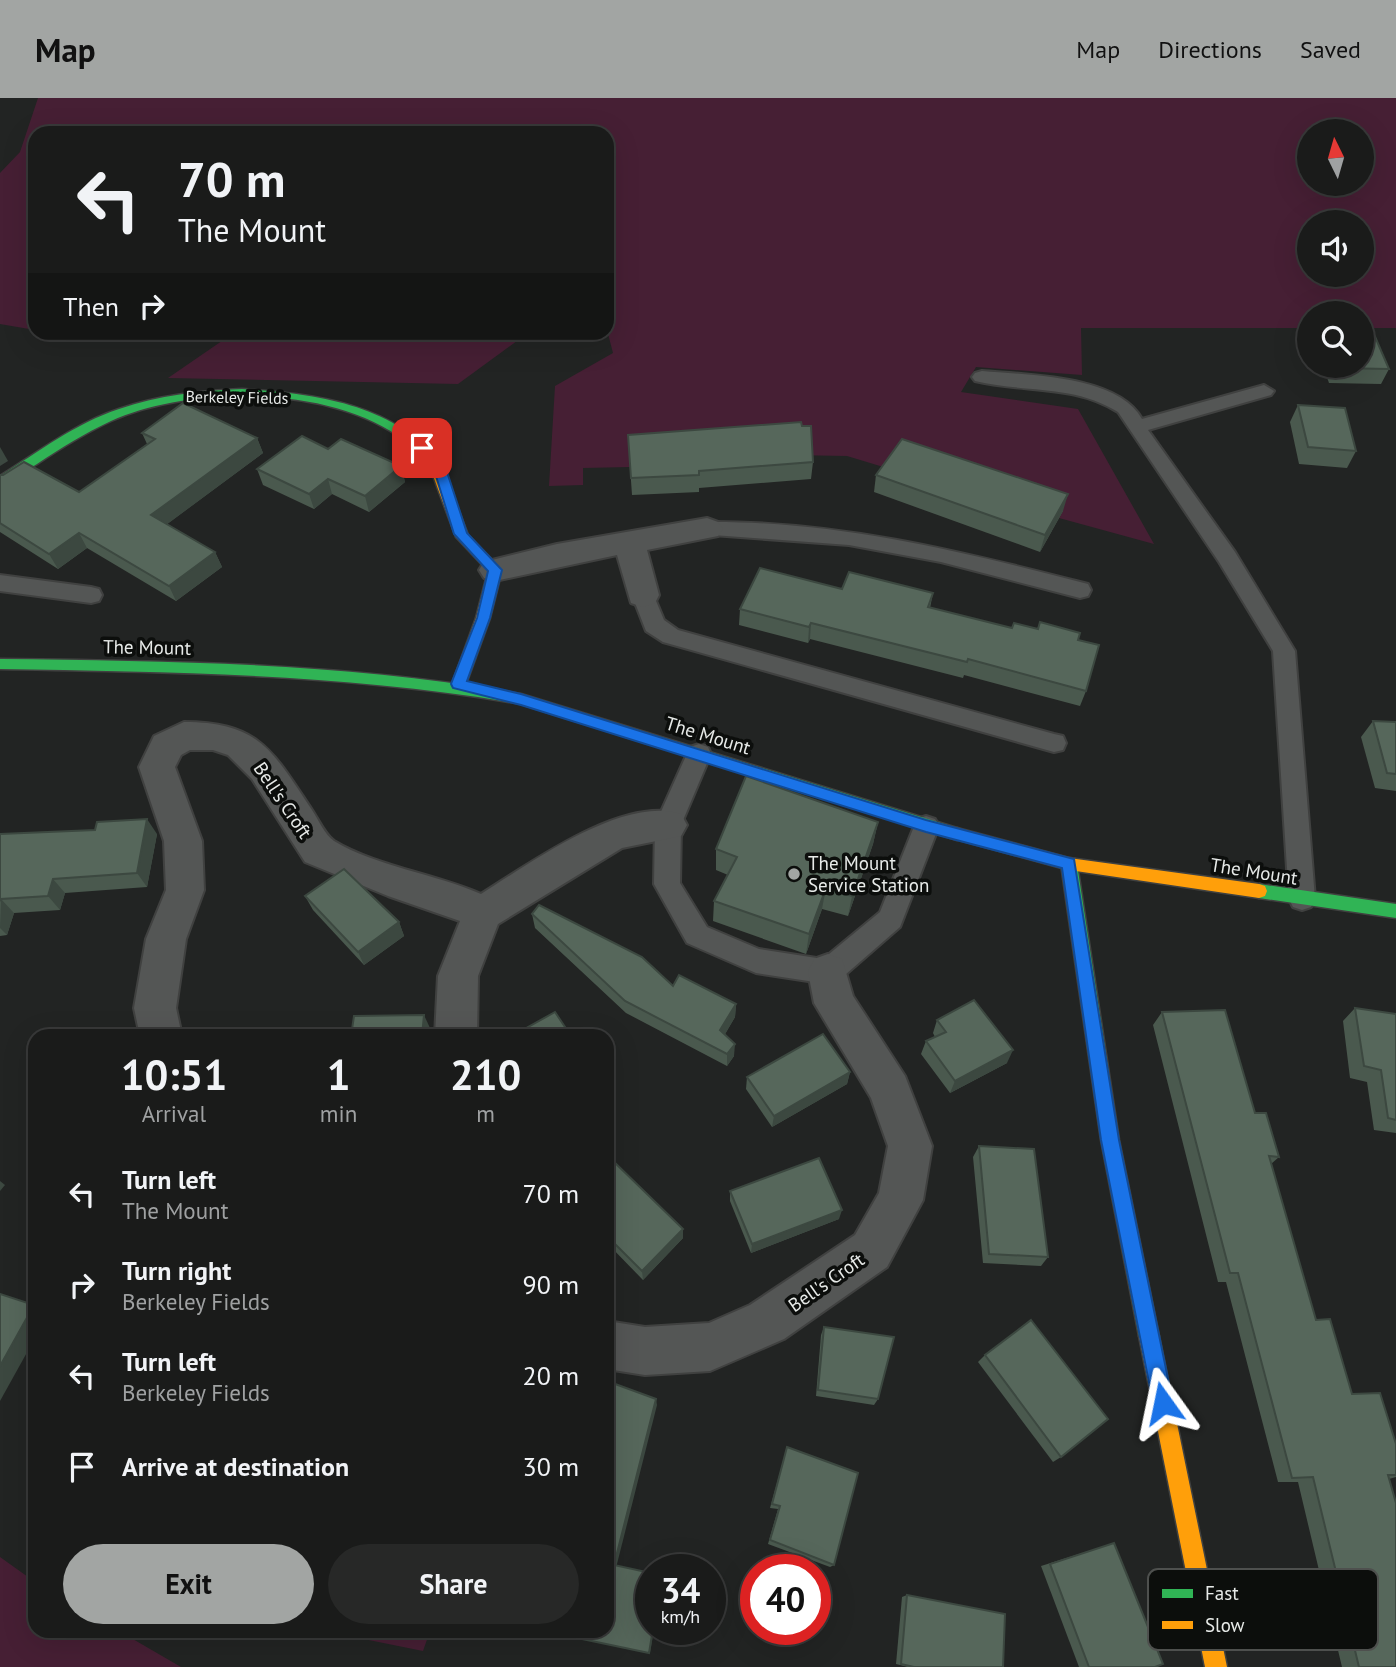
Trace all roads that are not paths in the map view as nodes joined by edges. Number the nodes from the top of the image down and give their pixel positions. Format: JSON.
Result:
{"nodes":[{"id":1,"x":982,"y":377,"type":"dead end"},
{"id":2,"x":1264,"y":391,"type":"dead end"},
{"id":3,"x":1136,"y":427,"type":"junction"},
{"id":4,"x":0,"y":481,"type":"edge"},
{"id":5,"x":707,"y":529,"type":"joint"},
{"id":6,"x":629,"y":543,"type":"junction"},
{"id":7,"x":495,"y":570,"type":"junction"},
{"id":8,"x":0,"y":583,"type":"edge"},
{"id":9,"x":1080,"y":590,"type":"dead end"},
{"id":10,"x":91,"y":595,"type":"dead end"},
{"id":11,"x":643,"y":596,"type":"joint"},
{"id":12,"x":0,"y":664,"type":"edge"},
{"id":13,"x":458,"y":684,"type":"junction"},
{"id":14,"x":1054,"y":743,"type":"dead end"},
{"id":15,"x":699,"y":754,"type":"junction"},
{"id":16,"x":668,"y":825,"type":"junction"},
{"id":17,"x":926,"y":826,"type":"junction"},
{"id":18,"x":1069,"y":864,"type":"junction"},
{"id":19,"x":1302,"y":899,"type":"junction"},
{"id":20,"x":1396,"y":911,"type":"edge"},
{"id":21,"x":483,"y":913,"type":"junction"},
{"id":22,"x":828,"y":972,"type":"junction"},
{"id":23,"x":160,"y":1029,"type":"edge"},
{"id":24,"x":456,"y":1029,"type":"edge"},
{"id":25,"x":614,"y":1346,"type":"edge"},
{"id":26,"x":1196,"y":1569,"type":"edge"}],
"edges":[{"from":1,"to":3,"type":"lane"},
{"from":2,"to":3,"type":"lane"},
{"from":3,"to":19,"type":"lane"},
{"from":4,"to":7,"type":"street","name":"Berkeley Fields"},
{"from":5,"to":6,"type":"street"},
{"from":5,"to":9,"type":"lane"},
{"from":6,"to":7,"type":"street"},
{"from":6,"to":11,"type":"street"},
{"from":7,"to":13,"type":"street"},
{"from":8,"to":10,"type":"lane"},
{"from":11,"to":14,"type":"lane"},
{"from":12,"to":13,"type":"street","name":"The Mount"},
{"from":13,"to":15,"type":"street","name":"The Mount"},
{"from":15,"to":16,"type":"lane"},
{"from":15,"to":17,"type":"street","name":"The Mount"},
{"from":16,"to":21,"type":"street"},
{"from":16,"to":22,"type":"lane"},
{"from":17,"to":18,"type":"street","name":"The Mount"},
{"from":17,"to":22,"type":"lane"},
{"from":18,"to":19,"type":"street","name":"The Mount"},
{"from":18,"to":26,"type":"street"},
{"from":19,"to":20,"type":"street","name":"The Mount"},
{"from":21,"to":23,"type":"street","name":"Bell's Croft"},
{"from":21,"to":24,"type":"street"},
{"from":22,"to":25,"type":"street","name":"Bell's Croft"}]}
